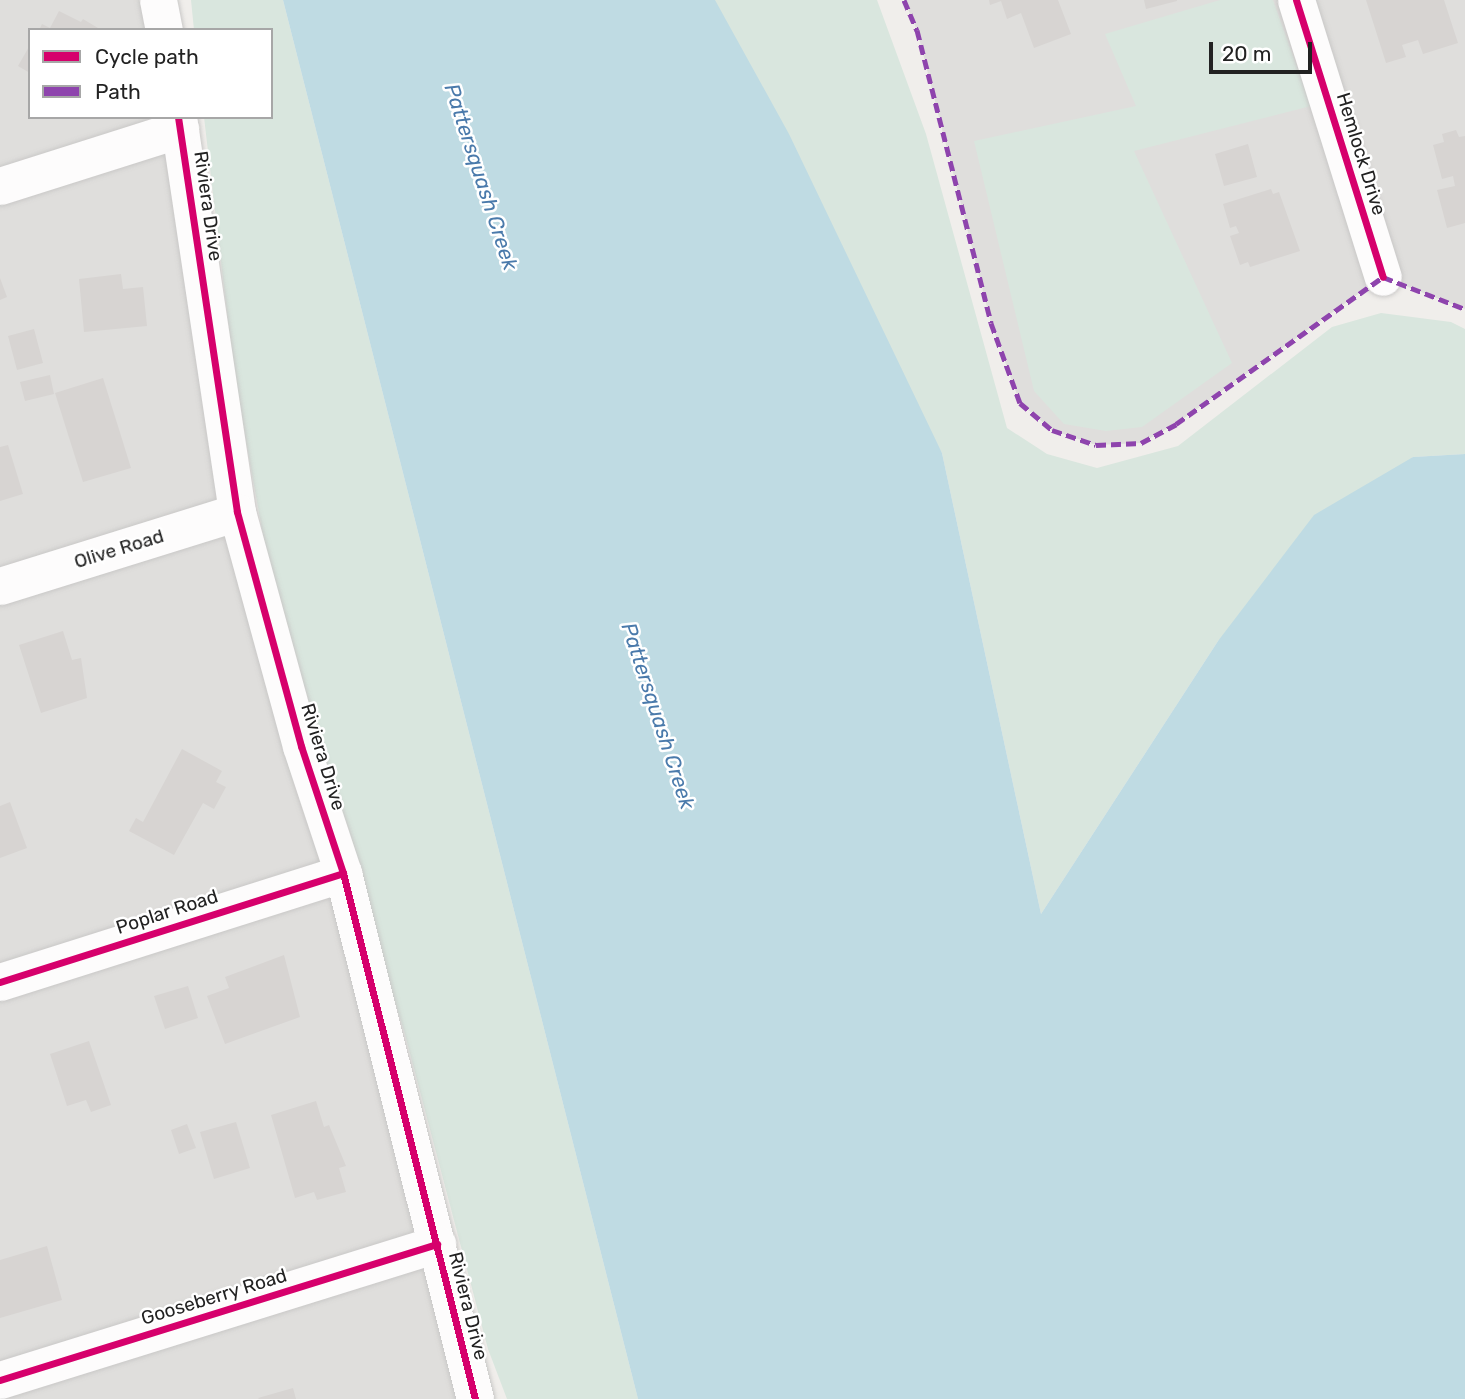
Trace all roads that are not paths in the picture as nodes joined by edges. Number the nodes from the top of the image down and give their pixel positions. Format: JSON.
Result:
{"nodes":[{"id":1,"x":158,"y":0,"type":"edge"},
{"id":2,"x":1296,"y":0,"type":"edge"},
{"id":3,"x":163,"y":28,"type":"edge"},
{"id":4,"x":179,"y":123,"type":"edge"},
{"id":5,"x":0,"y":186,"type":"edge"},
{"id":6,"x":1382,"y":277,"type":"dead end"},
{"id":7,"x":237,"y":512,"type":"junction"},
{"id":8,"x":0,"y":586,"type":"edge"},
{"id":9,"x":343,"y":873,"type":"junction"},
{"id":10,"x":0,"y":982,"type":"edge"},
{"id":11,"x":437,"y":1244,"type":"junction"},
{"id":12,"x":0,"y":1380,"type":"edge"},
{"id":13,"x":475,"y":1399,"type":"edge"}],
"edges":[{"from":1,"to":3,"type":"street"},
{"from":2,"to":6,"type":"street","name":"Hemlock Drive"},
{"from":4,"to":5,"type":"street"},
{"from":4,"to":7,"type":"street","name":"Riviera Drive"},
{"from":7,"to":8,"type":"street","name":"Olive Road"},
{"from":7,"to":9,"type":"street","name":"Riviera Drive"},
{"from":9,"to":10,"type":"street","name":"Poplar Road"},
{"from":9,"to":11,"type":"street","name":"Riviera Drive"},
{"from":11,"to":12,"type":"street","name":"Gooseberry Road"},
{"from":11,"to":13,"type":"street","name":"Riviera Drive"}]}
